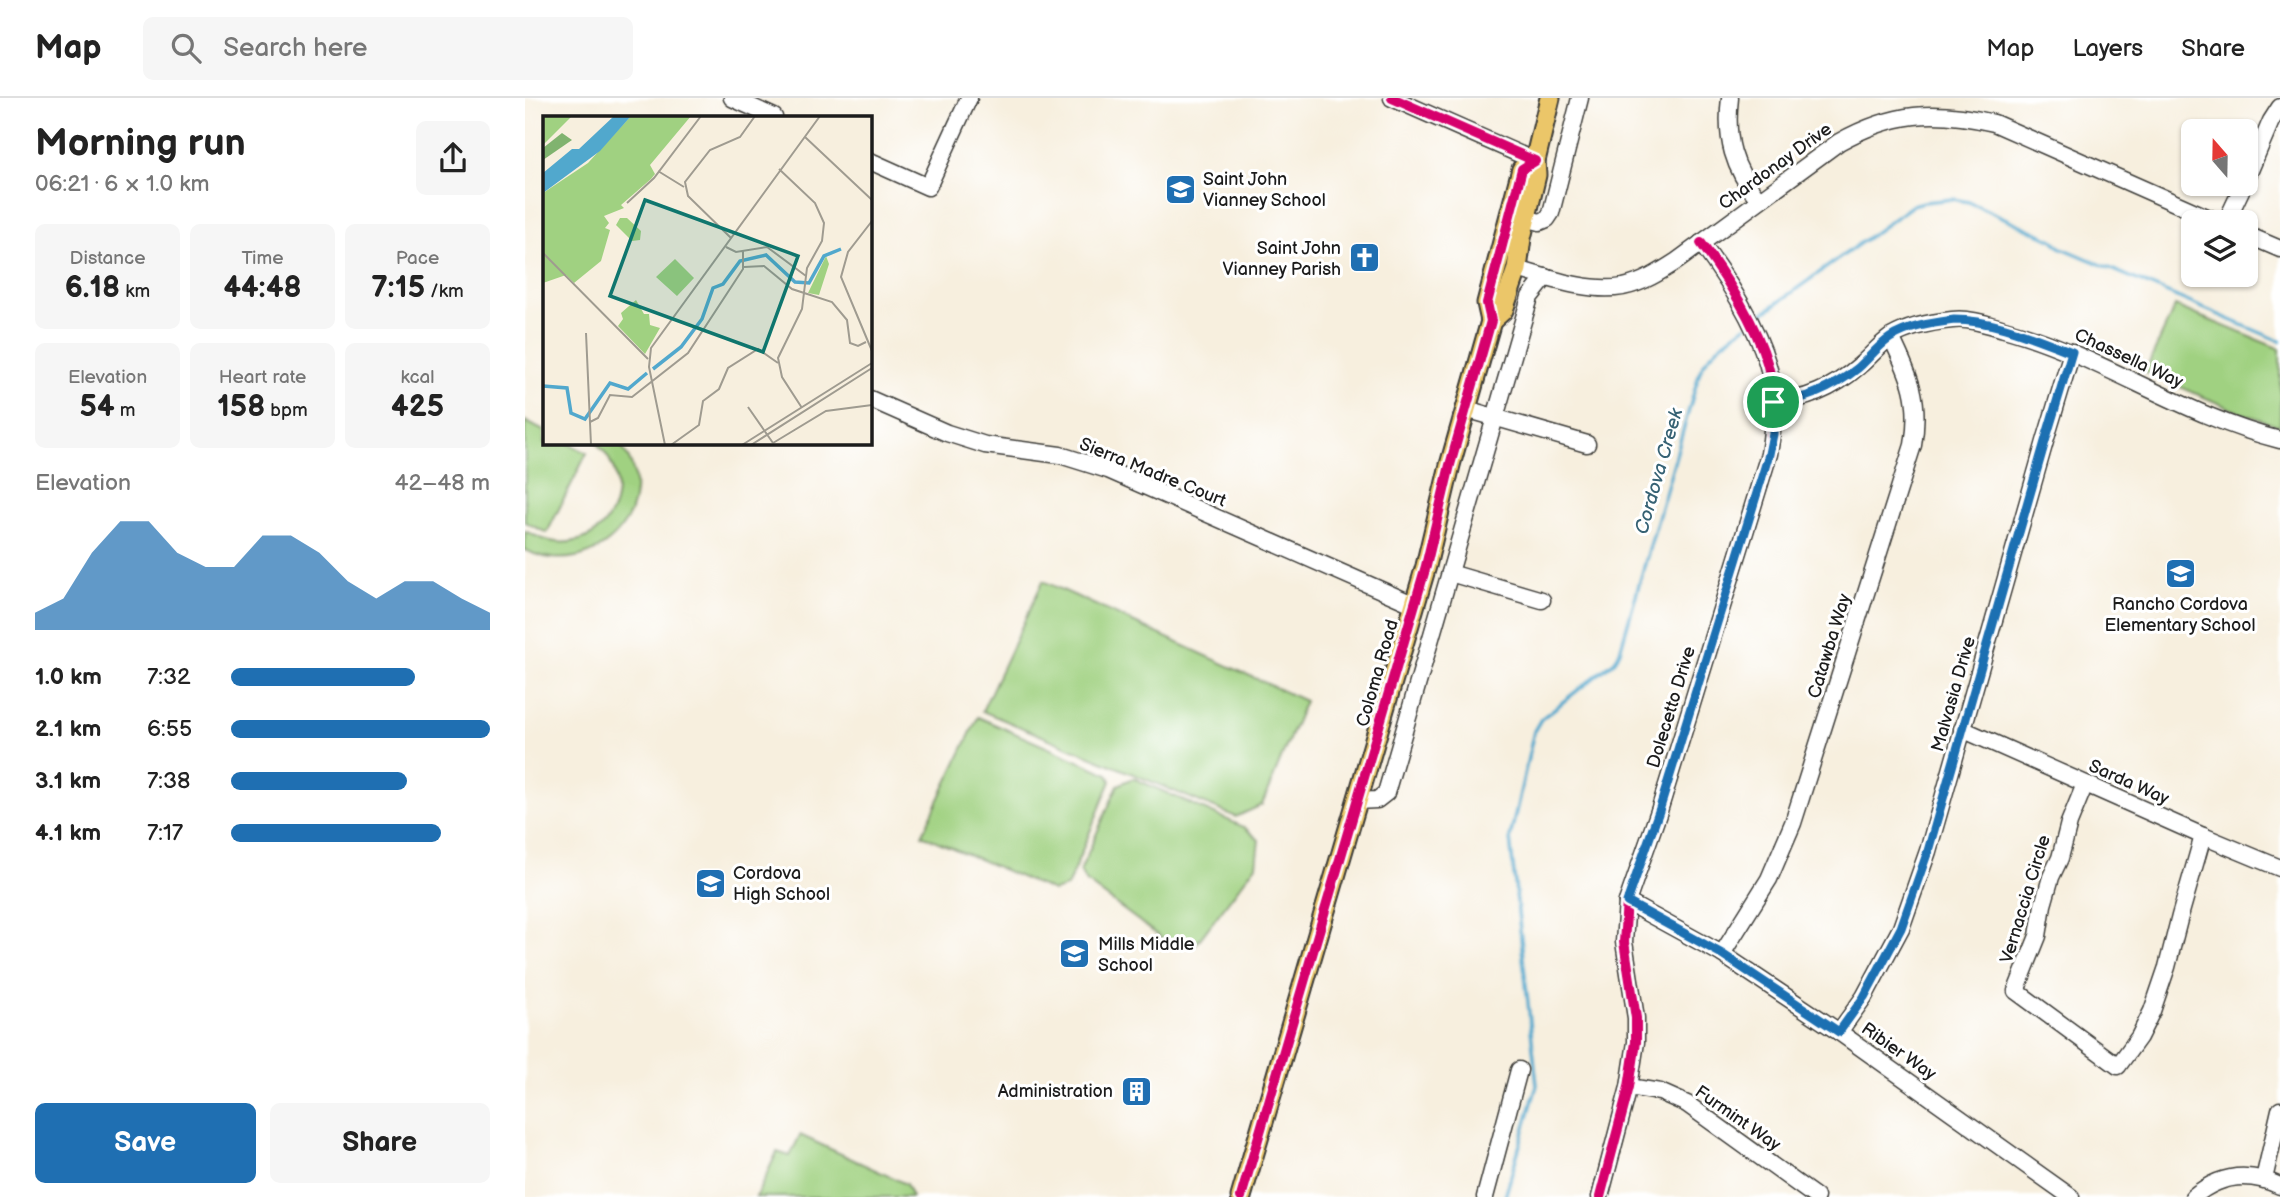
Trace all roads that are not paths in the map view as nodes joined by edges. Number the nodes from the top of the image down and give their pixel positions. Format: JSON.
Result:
{"nodes":[{"id":1,"x":732,"y":98,"type":"edge"},
{"id":2,"x":969,"y":98,"type":"edge"},
{"id":3,"x":1392,"y":98,"type":"edge"},
{"id":4,"x":1550,"y":98,"type":"edge"},
{"id":5,"x":1580,"y":98,"type":"edge"},
{"id":6,"x":1730,"y":98,"type":"edge"},
{"id":7,"x":2280,"y":107,"type":"edge"},
{"id":8,"x":772,"y":116,"type":"edge"},
{"id":9,"x":2258,"y":152,"type":"edge"},
{"id":10,"x":871,"y":161,"type":"edge"},
{"id":11,"x":1535,"y":161,"type":"junction"},
{"id":12,"x":1759,"y":200,"type":"junction"},
{"id":13,"x":2191,"y":210,"type":"edge"},
{"id":14,"x":1525,"y":218,"type":"junction"},
{"id":15,"x":2258,"y":240,"type":"edge"},
{"id":16,"x":1700,"y":243,"type":"junction"},
{"id":17,"x":2280,"y":249,"type":"edge"},
{"id":18,"x":1517,"y":269,"type":"junction"},
{"id":19,"x":1546,"y":277,"type":"junction"},
{"id":20,"x":1488,"y":298,"type":"junction"},
{"id":21,"x":1491,"y":321,"type":"junction"},
{"id":22,"x":1891,"y":337,"type":"junction"},
{"id":23,"x":2072,"y":352,"type":"junction"},
{"id":24,"x":871,"y":399,"type":"edge"},
{"id":25,"x":1773,"y":402,"type":"junction"},
{"id":26,"x":1466,"y":409,"type":"junction"},
{"id":27,"x":1494,"y":417,"type":"junction"},
{"id":28,"x":2280,"y":440,"type":"edge"},
{"id":29,"x":1587,"y":444,"type":"dead end"},
{"id":30,"x":1450,"y":573,"type":"junction"},
{"id":31,"x":1542,"y":600,"type":"dead end"},
{"id":32,"x":1415,"y":605,"type":"junction"},
{"id":33,"x":1962,"y":729,"type":"junction"},
{"id":34,"x":2085,"y":784,"type":"junction"},
{"id":35,"x":1357,"y":801,"type":"junction"},
{"id":36,"x":2203,"y":836,"type":"junction"},
{"id":37,"x":2280,"y":868,"type":"edge"},
{"id":38,"x":1627,"y":902,"type":"junction"},
{"id":39,"x":1722,"y":954,"type":"junction"},
{"id":40,"x":1839,"y":1032,"type":"junction"},
{"id":41,"x":1520,"y":1070,"type":"dead end"},
{"id":42,"x":1629,"y":1087,"type":"junction"},
{"id":43,"x":2280,"y":1110,"type":"edge"},
{"id":44,"x":2264,"y":1179,"type":"junction"},
{"id":45,"x":2280,"y":1186,"type":"edge"},
{"id":46,"x":1241,"y":1197,"type":"edge"},
{"id":47,"x":1485,"y":1197,"type":"edge"},
{"id":48,"x":1600,"y":1197,"type":"edge"},
{"id":49,"x":1816,"y":1197,"type":"edge"},
{"id":50,"x":2071,"y":1197,"type":"edge"},
{"id":51,"x":2193,"y":1197,"type":"edge"}],
"edges":[{"from":1,"to":8,"type":"street"},
{"from":2,"to":10,"type":"street"},
{"from":3,"to":11,"type":"street"},
{"from":4,"to":11,"type":"main road","name":"Coloma Road"},
{"from":5,"to":14,"type":"street"},
{"from":6,"to":12,"type":"street"},
{"from":7,"to":9,"type":"street"},
{"from":11,"to":14,"type":"main road","name":"Coloma Road"},
{"from":11,"to":20,"type":"main road","name":"Coloma Road"},
{"from":12,"to":13,"type":"street","name":"Chardonay Drive"},
{"from":12,"to":16,"type":"street","name":"Chardonay Drive"},
{"from":14,"to":18,"type":"main road","name":"Coloma Road"},
{"from":15,"to":17,"type":"street"},
{"from":16,"to":19,"type":"street","name":"Chardonay Drive"},
{"from":16,"to":25,"type":"street","name":"Dolecetto Drive"},
{"from":18,"to":19,"type":"street","name":"Chardonay Drive"},
{"from":18,"to":20,"type":"main road"},
{"from":18,"to":21,"type":"main road","name":"Coloma Road"},
{"from":19,"to":27,"type":"street"},
{"from":20,"to":21,"type":"main road","name":"Coloma Road"},
{"from":21,"to":26,"type":"main road","name":"Coloma Road"},
{"from":22,"to":23,"type":"street","name":"Chassella Way"},
{"from":22,"to":25,"type":"street","name":"Chassella Way"},
{"from":22,"to":39,"type":"street","name":"Catawba Way"},
{"from":23,"to":28,"type":"street","name":"Chassella Way"},
{"from":23,"to":33,"type":"street","name":"Malvasia Drive"},
{"from":24,"to":32,"type":"street","name":"Sierra Madre Court"},
{"from":25,"to":38,"type":"street","name":"Dolecetto Drive"},
{"from":26,"to":27,"type":"street"},
{"from":26,"to":32,"type":"main road","name":"Coloma Road"},
{"from":27,"to":29,"type":"street"},
{"from":27,"to":30,"type":"street"},
{"from":30,"to":31,"type":"street"},
{"from":30,"to":35,"type":"street"},
{"from":32,"to":35,"type":"main road","name":"Coloma Road"},
{"from":33,"to":34,"type":"street","name":"Sarda Way"},
{"from":33,"to":40,"type":"street","name":"Malvasia Drive"},
{"from":34,"to":36,"type":"street","name":"Sarda Way"},
{"from":34,"to":36,"type":"street","name":"Vernaccia Circle"},
{"from":35,"to":46,"type":"main road","name":"Coloma Road"},
{"from":36,"to":37,"type":"street","name":"Sarda Way"},
{"from":38,"to":39,"type":"street","name":"Ribier Way"},
{"from":38,"to":42,"type":"street","name":"Dolecetto Drive"},
{"from":39,"to":40,"type":"street","name":"Ribier Way"},
{"from":40,"to":50,"type":"street","name":"Ribier Way"},
{"from":41,"to":47,"type":"street"},
{"from":42,"to":48,"type":"street","name":"Dolecetto Drive"},
{"from":42,"to":49,"type":"street","name":"Furmint Way"},
{"from":43,"to":44,"type":"street"},
{"from":44,"to":45,"type":"street"},
{"from":44,"to":51,"type":"street"}]}
